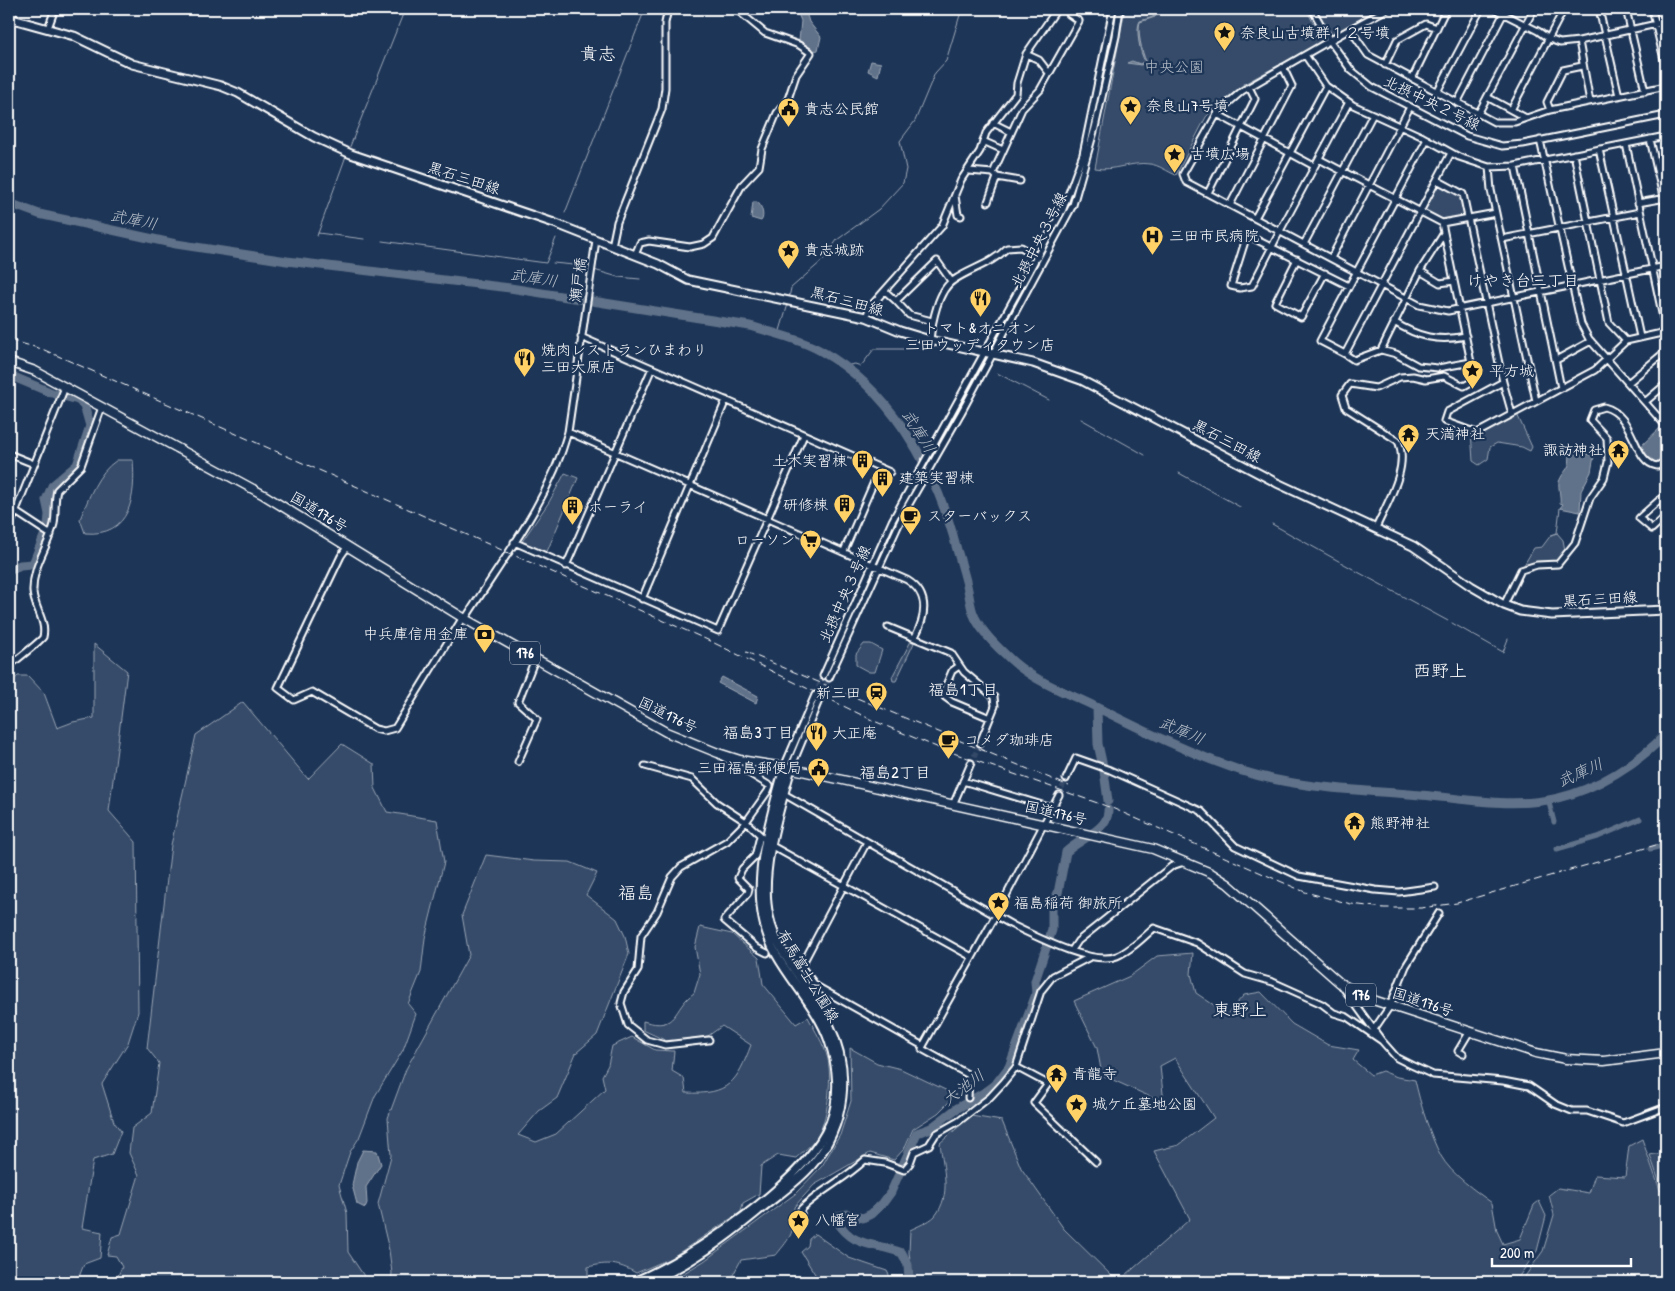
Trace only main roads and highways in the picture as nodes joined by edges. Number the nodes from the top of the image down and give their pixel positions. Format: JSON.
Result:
{"nodes":[{"id":1,"x":9,"y":18,"type":"edge"},
{"id":2,"x":9,"y":362,"type":"edge"},
{"id":3,"x":1666,"y":610,"type":"edge"},
{"id":4,"x":788,"y":768,"type":"junction"},
{"id":5,"x":766,"y":841,"type":"junction"},
{"id":6,"x":1666,"y":1053,"type":"edge"},
{"id":7,"x":633,"y":1282,"type":"edge"},
{"id":8,"x":650,"y":1282,"type":"edge"}],
"edges":[{"from":1,"to":3,"type":"main road","name":"黒石三田線"},
{"from":2,"to":4,"type":"highway","name":"国道176号","number":"176"},
{"from":4,"to":5,"type":"main road","name":"有馬富士公園線"},
{"from":4,"to":5,"type":"main road","name":"有馬富士公園線"},
{"from":4,"to":6,"type":"highway","name":"国道176号","number":"176"},
{"from":5,"to":7,"type":"main road","name":"有馬富士公園線"},
{"from":5,"to":8,"type":"main road","name":"有馬富士公園線"}]}
